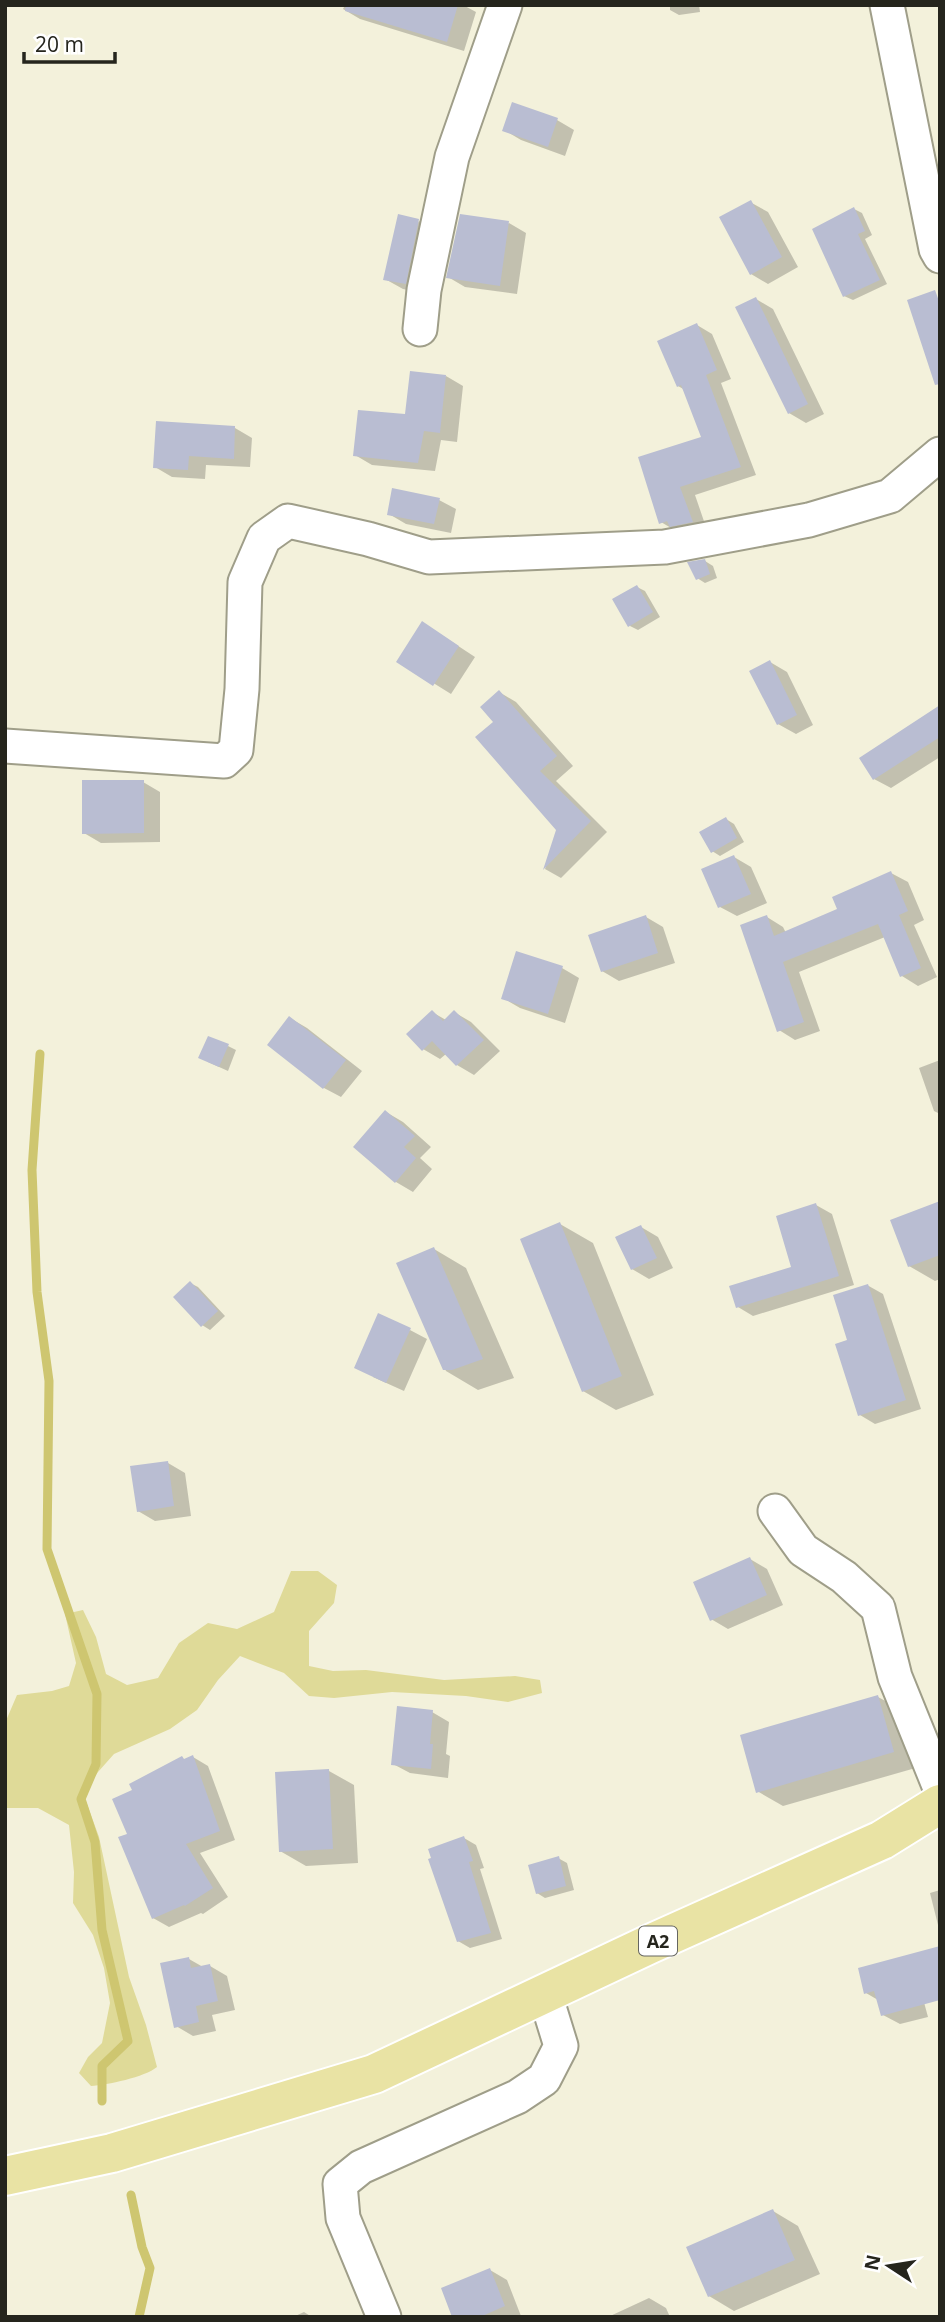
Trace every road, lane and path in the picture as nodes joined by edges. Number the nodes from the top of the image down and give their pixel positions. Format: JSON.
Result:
{"nodes":[{"id":1,"x":505,"y":5,"type":"edge"},
{"id":2,"x":887,"y":5,"type":"edge"},
{"id":3,"x":940,"y":256,"type":"edge"},
{"id":4,"x":420,"y":330,"type":"dead end"},
{"id":5,"x":940,"y":454,"type":"edge"},
{"id":6,"x":5,"y":746,"type":"edge"},
{"id":7,"x":775,"y":1511,"type":"dead end"},
{"id":8,"x":940,"y":1788,"type":"edge"},
{"id":9,"x":940,"y":1804,"type":"edge"},
{"id":10,"x":545,"y":1994,"type":"junction"},
{"id":11,"x":5,"y":2176,"type":"edge"},
{"id":12,"x":384,"y":2317,"type":"edge"}],
"edges":[{"from":1,"to":4,"type":"street"},
{"from":2,"to":3,"type":"street"},
{"from":5,"to":6,"type":"street"},
{"from":7,"to":8,"type":"street"},
{"from":9,"to":10,"type":"main road","number":"A2"},
{"from":10,"to":11,"type":"main road","number":"A2"},
{"from":10,"to":12,"type":"street"}]}
